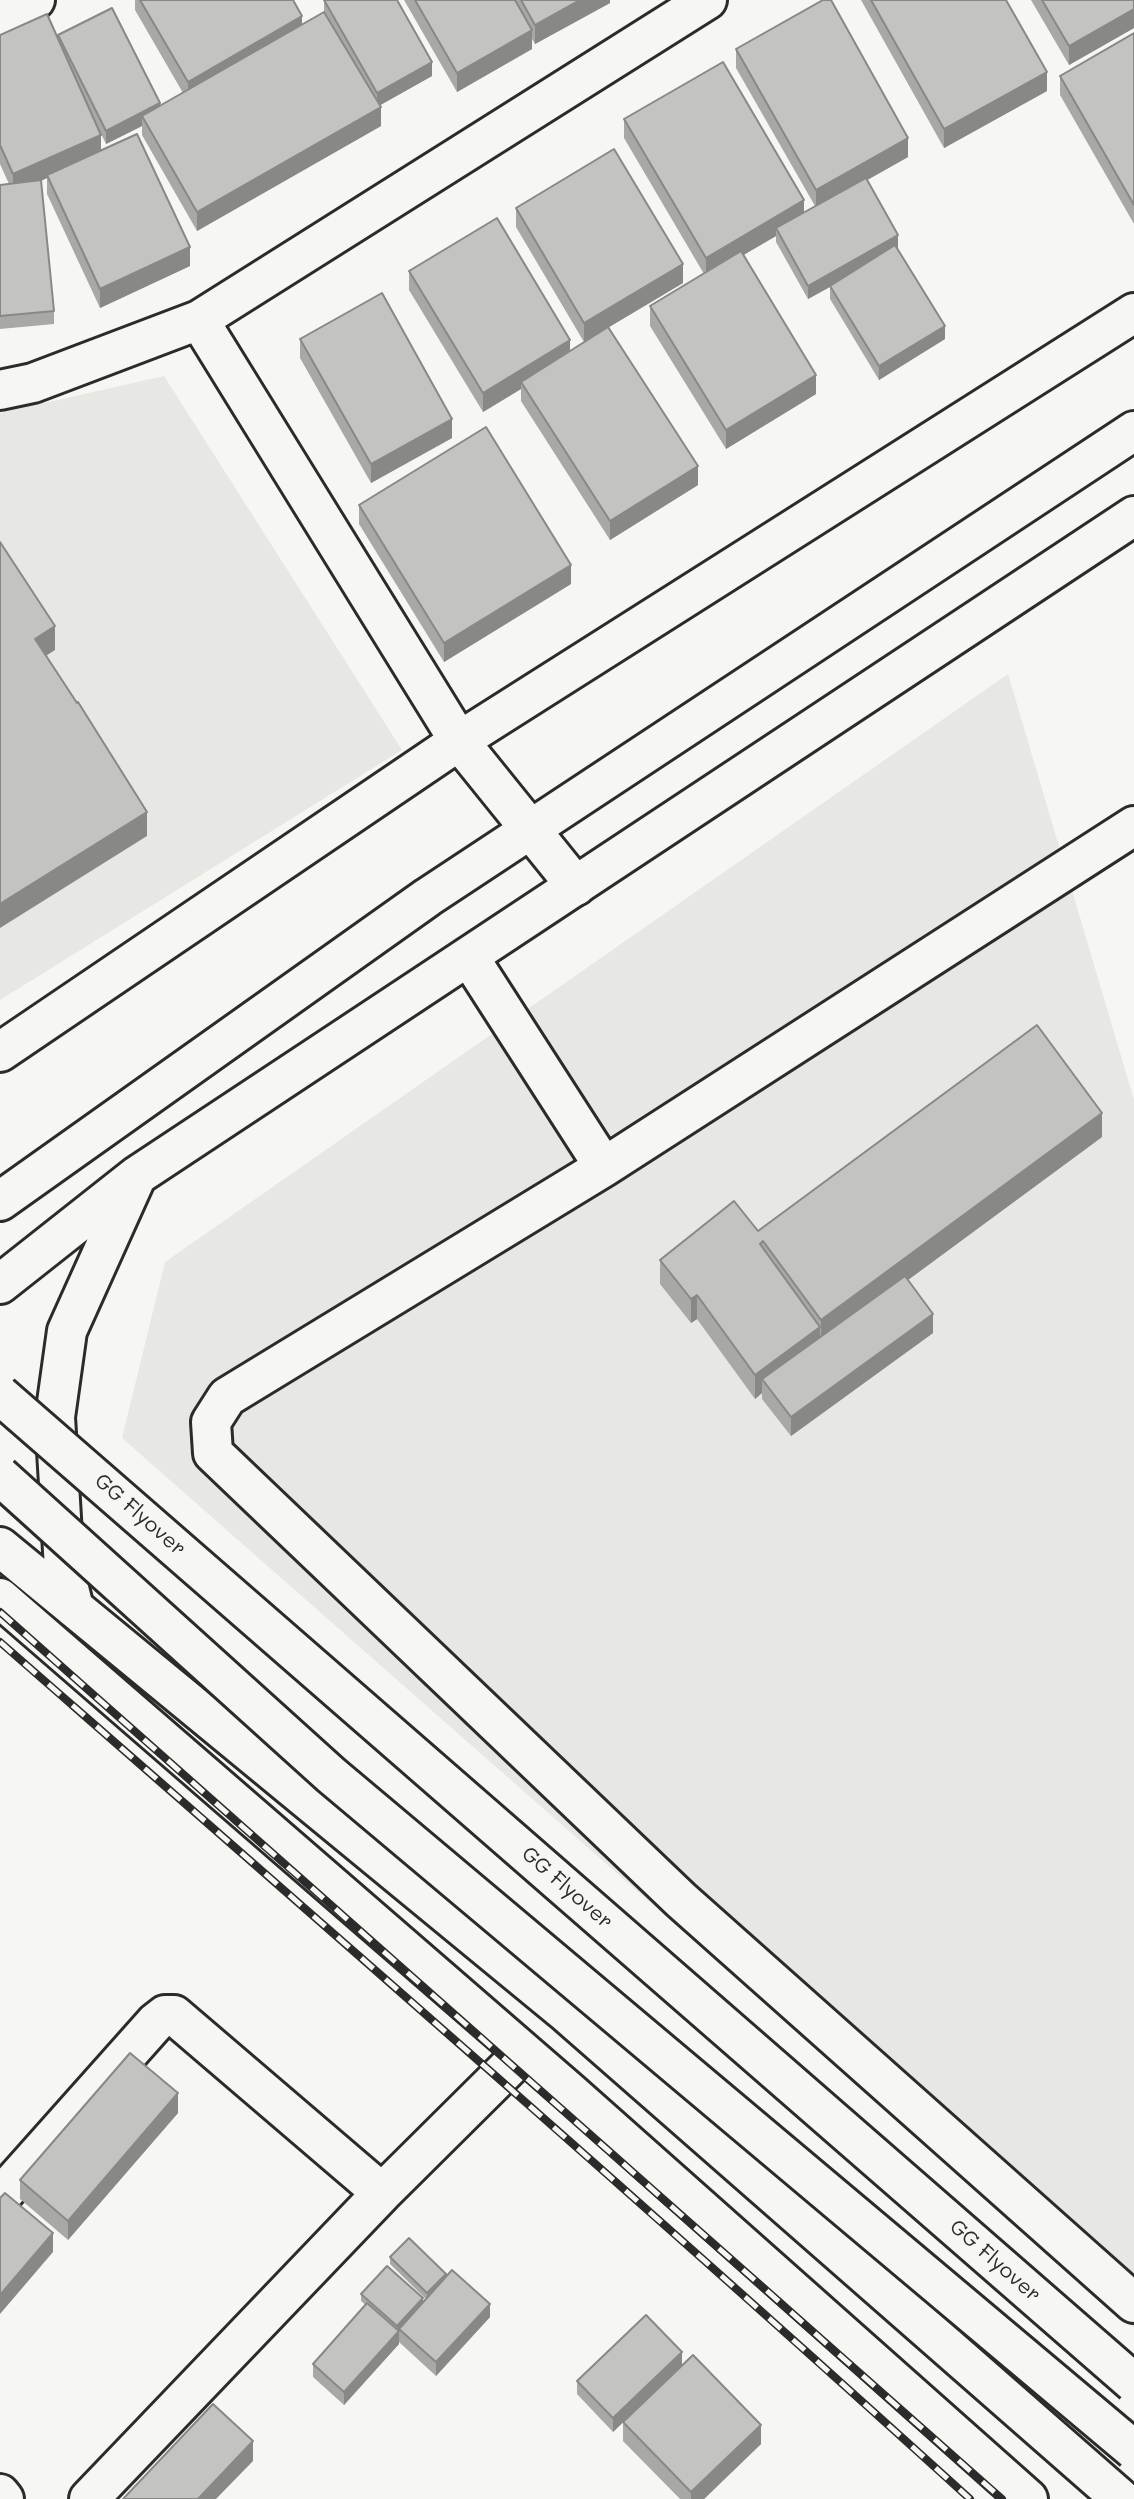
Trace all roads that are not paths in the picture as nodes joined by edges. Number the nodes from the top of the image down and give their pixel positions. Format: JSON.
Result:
{"nodes":[{"id":1,"x":35,"y":0,"type":"edge"},
{"id":2,"x":707,"y":0,"type":"edge"},
{"id":3,"x":0,"y":21,"type":"edge"},
{"id":4,"x":1134,"y":313,"type":"edge"},
{"id":5,"x":199,"y":320,"type":"junction"},
{"id":6,"x":0,"y":390,"type":"edge"},
{"id":7,"x":1134,"y":431,"type":"edge"},
{"id":8,"x":1134,"y":516,"type":"edge"},
{"id":9,"x":459,"y":741,"type":"junction"},
{"id":10,"x":1134,"y":826,"type":"edge"},
{"id":11,"x":531,"y":830,"type":"junction"},
{"id":12,"x":576,"y":886,"type":"junction"},
{"id":13,"x":469,"y":957,"type":"junction"},
{"id":14,"x":0,"y":1052,"type":"edge"},
{"id":15,"x":604,"y":1167,"type":"junction"},
{"id":16,"x":138,"y":1175,"type":"junction"},
{"id":17,"x":8,"y":1183,"type":"edge"},
{"id":18,"x":0,"y":1284,"type":"edge"},
{"id":19,"x":0,"y":1395,"type":"edge"},
{"id":20,"x":0,"y":1476,"type":"edge"},
{"id":21,"x":0,"y":1547,"type":"edge"},
{"id":22,"x":0,"y":1598,"type":"edge"},
{"id":23,"x":74,"y":1608,"type":"junction"},
{"id":24,"x":523,"y":2053,"type":"junction"},
{"id":25,"x":382,"y":2193,"type":"junction"},
{"id":26,"x":0,"y":2197,"type":"edge"},
{"id":27,"x":1134,"y":2303,"type":"edge"},
{"id":28,"x":1134,"y":2383,"type":"edge"},
{"id":29,"x":1134,"y":2450,"type":"edge"},
{"id":30,"x":0,"y":2494,"type":"edge"},
{"id":31,"x":4,"y":2499,"type":"edge"},
{"id":32,"x":89,"y":2499,"type":"edge"},
{"id":33,"x":1028,"y":2499,"type":"edge"},
{"id":34,"x":1121,"y":2499,"type":"edge"}],
"edges":[{"from":1,"to":3,"type":"main road"},
{"from":2,"to":5,"type":"main road"},
{"from":4,"to":9,"type":"main road"},
{"from":5,"to":6,"type":"main road"},
{"from":5,"to":9,"type":"main road"},
{"from":7,"to":11,"type":"main road"},
{"from":8,"to":12,"type":"main road"},
{"from":9,"to":11,"type":"main road"},
{"from":9,"to":14,"type":"main road"},
{"from":10,"to":15,"type":"main road"},
{"from":11,"to":12,"type":"main road"},
{"from":11,"to":17,"type":"main road"},
{"from":12,"to":13,"type":"main road"},
{"from":13,"to":15,"type":"main road"},
{"from":13,"to":16,"type":"main road"},
{"from":15,"to":27,"type":"main road"},
{"from":16,"to":18,"type":"main road"},
{"from":16,"to":23,"type":"main road"},
{"from":19,"to":28,"type":"main road","name":"GG Flyover","bridge":true},
{"from":20,"to":29,"type":"main road","bridge":true},
{"from":21,"to":23,"type":"main road"},
{"from":22,"to":24,"type":"main road"},
{"from":23,"to":34,"type":"main road"},
{"from":24,"to":25,"type":"main road"},
{"from":24,"to":33,"type":"main road"},
{"from":25,"to":26,"type":"main road"},
{"from":25,"to":32,"type":"main road"},
{"from":30,"to":31,"type":"main road"}]}
